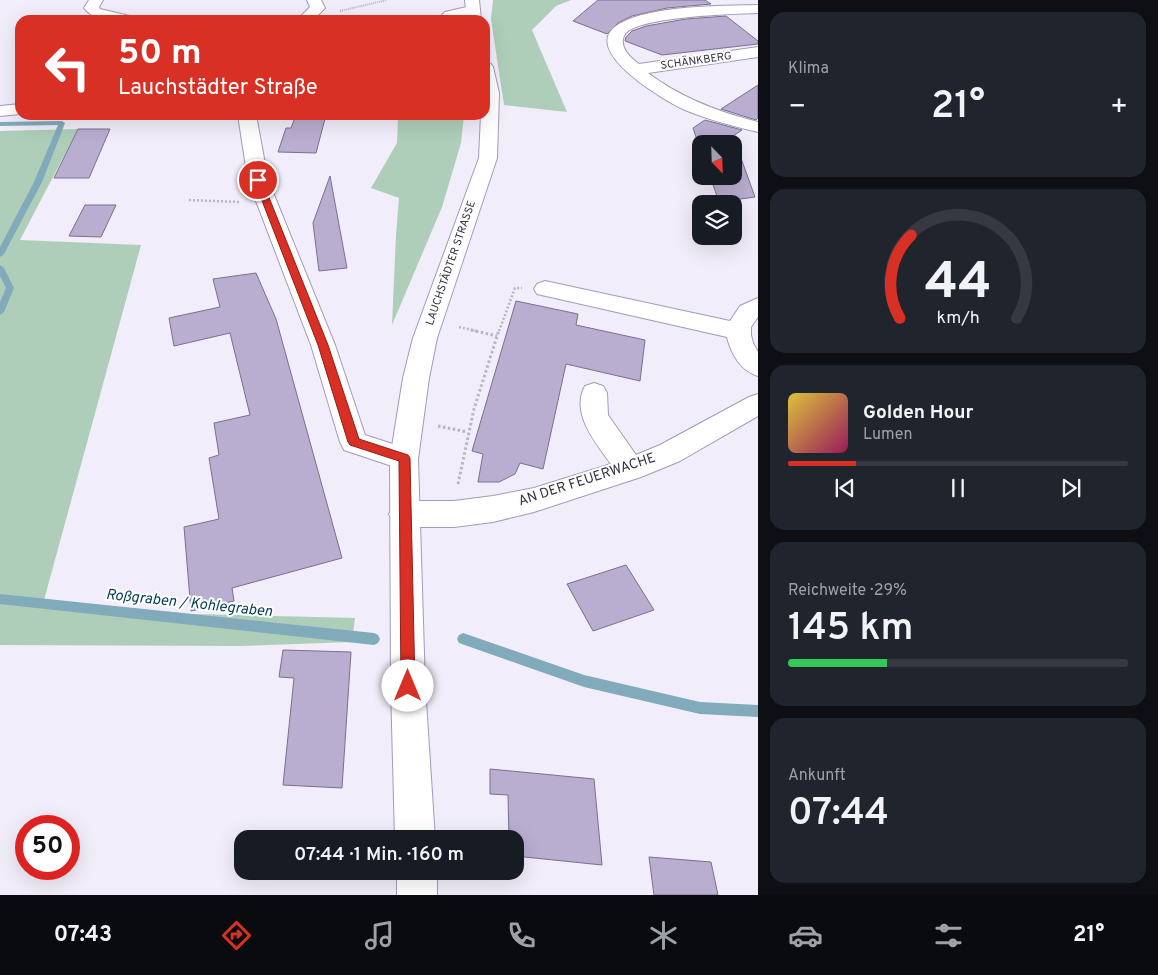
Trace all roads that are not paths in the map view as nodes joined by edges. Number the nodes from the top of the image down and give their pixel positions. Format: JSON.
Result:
{"nodes":[{"id":1,"x":96,"y":0,"type":"edge"},
{"id":2,"x":314,"y":0,"type":"edge"},
{"id":3,"x":758,"y":9,"type":"edge"},
{"id":4,"x":472,"y":10,"type":"edge"},
{"id":5,"x":108,"y":15,"type":"edge"},
{"id":6,"x":310,"y":15,"type":"edge"},
{"id":7,"x":450,"y":15,"type":"edge"},
{"id":8,"x":758,"y":52,"type":"edge"},
{"id":9,"x":634,"y":70,"type":"junction"},
{"id":10,"x":490,"y":89,"type":"edge"},
{"id":11,"x":15,"y":110,"type":"edge"},
{"id":12,"x":0,"y":111,"type":"edge"},
{"id":13,"x":490,"y":115,"type":"edge"},
{"id":14,"x":248,"y":120,"type":"edge"},
{"id":15,"x":490,"y":120,"type":"edge"},
{"id":16,"x":758,"y":127,"type":"edge"},
{"id":17,"x":545,"y":289,"type":"dead end"},
{"id":18,"x":758,"y":306,"type":"edge"},
{"id":19,"x":738,"y":331,"type":"junction"},
{"id":20,"x":758,"y":367,"type":"edge"},
{"id":21,"x":594,"y":393,"type":"dead end"},
{"id":22,"x":758,"y":404,"type":"edge"},
{"id":23,"x":404,"y":458,"type":"junction"},
{"id":24,"x":631,"y":469,"type":"junction"},
{"id":25,"x":404,"y":514,"type":"junction"},
{"id":26,"x":415,"y":830,"type":"edge"},
{"id":27,"x":417,"y":880,"type":"edge"},
{"id":28,"x":417,"y":895,"type":"edge"}],
"edges":[{"from":1,"to":5,"type":"street"},
{"from":2,"to":6,"type":"street"},
{"from":3,"to":9,"type":"street","name":"SCHÄNKBERG"},
{"from":4,"to":7,"type":"street"},
{"from":8,"to":9,"type":"street","name":"SCHÄNKBERG"},
{"from":9,"to":16,"type":"street","name":"SCHÄNKBERG"},
{"from":10,"to":13,"type":"street","name":"LAUCHSTÄDTER STRASSE"},
{"from":11,"to":12,"type":"street"},
{"from":14,"to":23,"type":"street"},
{"from":15,"to":23,"type":"street","name":"LAUCHSTÄDTER STRASSE"},
{"from":17,"to":19,"type":"street"},
{"from":18,"to":19,"type":"street"},
{"from":19,"to":20,"type":"street"},
{"from":21,"to":24,"type":"street"},
{"from":22,"to":24,"type":"street","name":"AN DER FEUERWACHE"},
{"from":23,"to":25,"type":"street","name":"LAUCHSTÄDTER STRASSE"},
{"from":24,"to":25,"type":"street","name":"AN DER FEUERWACHE"},
{"from":25,"to":26,"type":"street","name":"LAUCHSTÄDTER STRASSE"},
{"from":27,"to":28,"type":"street"}]}
